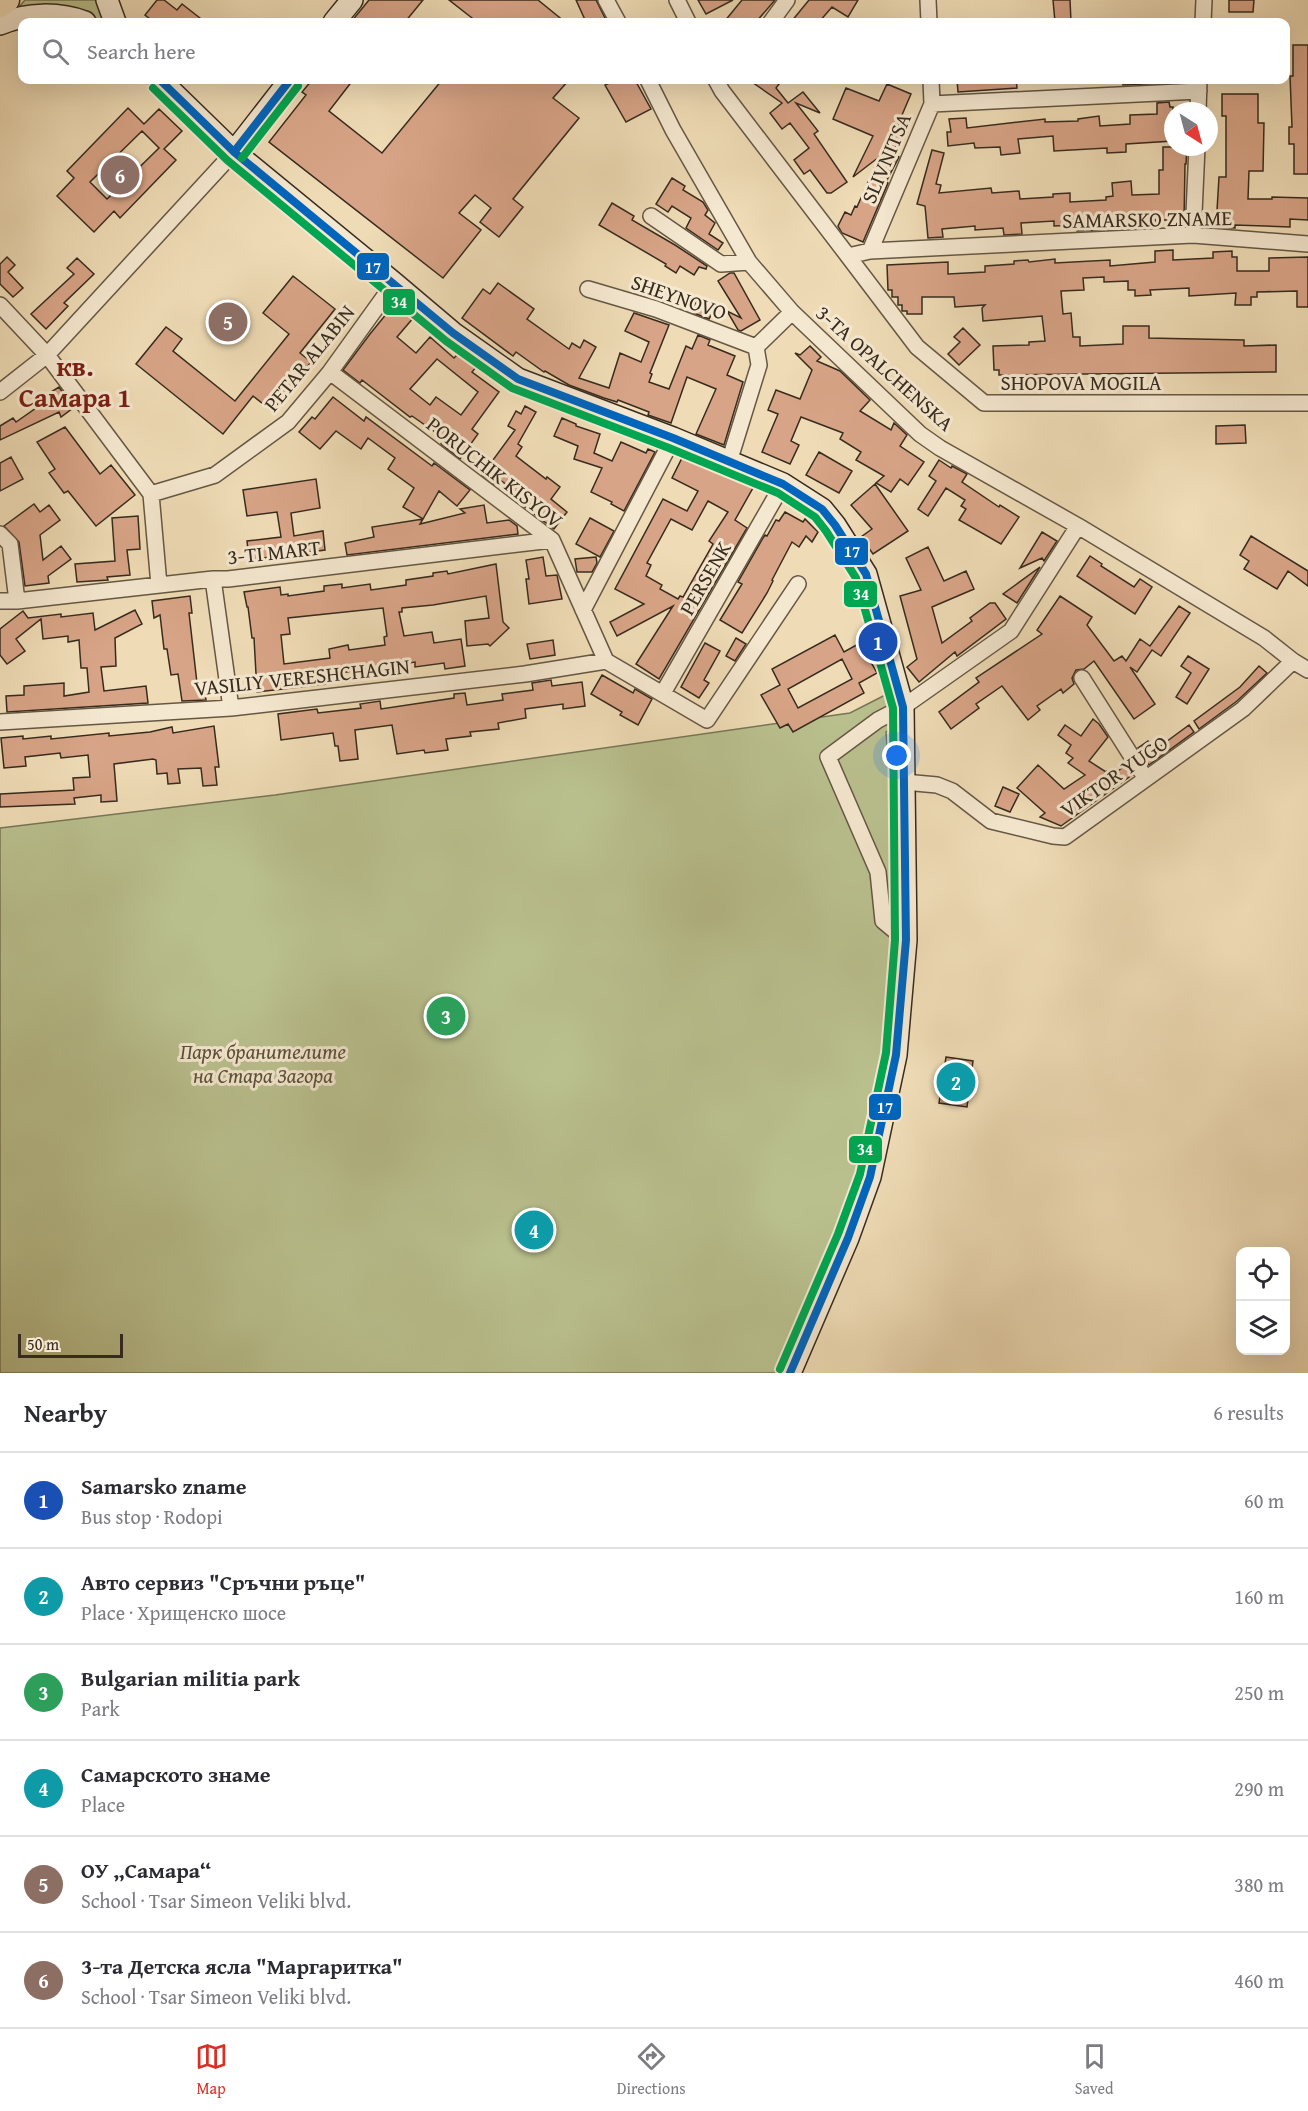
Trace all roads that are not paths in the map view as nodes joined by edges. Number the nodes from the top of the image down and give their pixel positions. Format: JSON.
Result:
{"nodes":[{"id":1,"x":7,"y":0,"type":"edge"},
{"id":2,"x":106,"y":0,"type":"edge"},
{"id":3,"x":351,"y":0,"type":"edge"},
{"id":4,"x":606,"y":0,"type":"edge"},
{"id":5,"x":677,"y":0,"type":"edge"},
{"id":6,"x":787,"y":0,"type":"edge"},
{"id":7,"x":928,"y":0,"type":"edge"},
{"id":8,"x":1204,"y":0,"type":"edge"},
{"id":9,"x":0,"y":5,"type":"edge"},
{"id":10,"x":22,"y":18,"type":"edge"},
{"id":11,"x":72,"y":18,"type":"edge"},
{"id":12,"x":113,"y":18,"type":"edge"},
{"id":13,"x":337,"y":18,"type":"edge"},
{"id":14,"x":616,"y":18,"type":"edge"},
{"id":15,"x":686,"y":18,"type":"edge"},
{"id":16,"x":774,"y":18,"type":"edge"},
{"id":17,"x":929,"y":18,"type":"edge"},
{"id":18,"x":1203,"y":18,"type":"edge"},
{"id":19,"x":18,"y":19,"type":"edge"},
{"id":20,"x":0,"y":24,"type":"edge"},
{"id":21,"x":164,"y":84,"type":"edge"},
{"id":22,"x":287,"y":84,"type":"edge"},
{"id":23,"x":650,"y":84,"type":"edge"},
{"id":24,"x":723,"y":84,"type":"edge"},
{"id":25,"x":931,"y":84,"type":"edge"},
{"id":26,"x":1199,"y":86,"type":"edge"},
{"id":27,"x":1198,"y":102,"type":"edge"},
{"id":28,"x":932,"y":104,"type":"junction"},
{"id":29,"x":234,"y":152,"type":"junction"},
{"id":30,"x":1197,"y":156,"type":"edge"},
{"id":31,"x":651,"y":216,"type":"dead end"},
{"id":32,"x":1193,"y":235,"type":"junction"},
{"id":33,"x":1308,"y":244,"type":"edge"},
{"id":34,"x":870,"y":251,"type":"junction"},
{"id":35,"x":848,"y":256,"type":"junction"},
{"id":36,"x":748,"y":262,"type":"junction"},
{"id":37,"x":394,"y":283,"type":"junction"},
{"id":38,"x":588,"y":289,"type":"dead end"},
{"id":39,"x":0,"y":305,"type":"edge"},
{"id":40,"x":792,"y":312,"type":"junction"},
{"id":41,"x":756,"y":347,"type":"junction"},
{"id":42,"x":47,"y":355,"type":"junction"},
{"id":43,"x":330,"y":372,"type":"junction"},
{"id":44,"x":0,"y":392,"type":"edge"},
{"id":45,"x":1308,"y":403,"type":"edge"},
{"id":46,"x":673,"y":438,"type":"junction"},
{"id":47,"x":729,"y":462,"type":"junction"},
{"id":48,"x":783,"y":484,"type":"junction"},
{"id":49,"x":151,"y":494,"type":"junction"},
{"id":50,"x":1078,"y":526,"type":"junction"},
{"id":51,"x":0,"y":534,"type":"edge"},
{"id":52,"x":552,"y":540,"type":"junction"},
{"id":53,"x":213,"y":579,"type":"junction"},
{"id":54,"x":798,"y":584,"type":"dead end"},
{"id":55,"x":159,"y":585,"type":"junction"},
{"id":56,"x":0,"y":601,"type":"edge"},
{"id":57,"x":17,"y":601,"type":"junction"},
{"id":58,"x":583,"y":610,"type":"junction"},
{"id":59,"x":606,"y":661,"type":"junction"},
{"id":60,"x":1293,"y":661,"type":"junction"},
{"id":61,"x":1308,"y":670,"type":"edge"},
{"id":62,"x":1082,"y":678,"type":"dead end"},
{"id":63,"x":663,"y":693,"type":"junction"},
{"id":64,"x":903,"y":706,"type":"junction"},
{"id":65,"x":231,"y":708,"type":"junction"},
{"id":66,"x":0,"y":723,"type":"edge"},
{"id":67,"x":1146,"y":779,"type":"junction"},
{"id":68,"x":904,"y":782,"type":"junction"},
{"id":69,"x":906,"y":940,"type":"junction"},
{"id":70,"x":790,"y":1373,"type":"edge"}],
"edges":[{"from":1,"to":9,"type":"main road"},
{"from":2,"to":12,"type":"street"},
{"from":3,"to":13,"type":"street"},
{"from":4,"to":14,"type":"street"},
{"from":5,"to":15,"type":"street"},
{"from":6,"to":16,"type":"street"},
{"from":7,"to":17,"type":"street"},
{"from":8,"to":18,"type":"street"},
{"from":10,"to":11,"type":"street"},
{"from":19,"to":20,"type":"street"},
{"from":21,"to":29,"type":"street"},
{"from":22,"to":29,"type":"street"},
{"from":23,"to":36,"type":"street","name":"3-TA OPALCHENSKA"},
{"from":24,"to":35,"type":"street"},
{"from":25,"to":28,"type":"street","name":"SLIVNITSA"},
{"from":26,"to":27,"type":"street"},
{"from":26,"to":28,"type":"street"},
{"from":28,"to":34,"type":"street","name":"SLIVNITSA"},
{"from":29,"to":37,"type":"street"},
{"from":29,"to":42,"type":"street"},
{"from":30,"to":32,"type":"street"},
{"from":31,"to":36,"type":"street"},
{"from":32,"to":33,"type":"street","name":"SAMARSKO ZNAME"},
{"from":32,"to":34,"type":"street","name":"SAMARSKO ZNAME"},
{"from":34,"to":35,"type":"street","name":"SAMARSKO ZNAME"},
{"from":35,"to":45,"type":"street","name":"SHOPOVA MOGILA"},
{"from":36,"to":40,"type":"street","name":"3-TA OPALCHENSKA"},
{"from":37,"to":43,"type":"street","name":"PETAR ALABIN"},
{"from":37,"to":46,"type":"street"},
{"from":38,"to":41,"type":"street","name":"SHEYNOVO"},
{"from":39,"to":42,"type":"street"},
{"from":40,"to":41,"type":"street"},
{"from":40,"to":50,"type":"street","name":"3-TA OPALCHENSKA"},
{"from":41,"to":47,"type":"street"},
{"from":42,"to":44,"type":"street"},
{"from":42,"to":49,"type":"street"},
{"from":43,"to":49,"type":"street","name":"PETAR ALABIN"},
{"from":43,"to":52,"type":"street","name":"PORUCHIK KISYOV"},
{"from":46,"to":47,"type":"street"},
{"from":46,"to":58,"type":"street"},
{"from":47,"to":48,"type":"street"},
{"from":48,"to":63,"type":"street","name":"PERSENK"},
{"from":48,"to":64,"type":"street"},
{"from":49,"to":55,"type":"street"},
{"from":50,"to":60,"type":"street","name":"3-TA OPALCHENSKA"},
{"from":50,"to":64,"type":"street"},
{"from":51,"to":57,"type":"street"},
{"from":52,"to":53,"type":"street","name":"3-TI MART"},
{"from":52,"to":58,"type":"street","name":"PORUCHIK KISYOV"},
{"from":53,"to":55,"type":"street","name":"3-TI MART"},
{"from":53,"to":65,"type":"street"},
{"from":54,"to":63,"type":"street"},
{"from":55,"to":57,"type":"street","name":"3-TI MART"},
{"from":56,"to":57,"type":"street","name":"3-TI MART"},
{"from":58,"to":59,"type":"street","name":"PORUCHIK KISYOV"},
{"from":59,"to":63,"type":"street"},
{"from":59,"to":65,"type":"street","name":"VASILIY VERESHCHAGIN"},
{"from":60,"to":61,"type":"street","name":"3-TA OPALCHENSKA"},
{"from":60,"to":67,"type":"street","name":"VIKTOR YUGO"},
{"from":62,"to":67,"type":"street"},
{"from":64,"to":68,"type":"street"},
{"from":64,"to":69,"type":"street"},
{"from":65,"to":66,"type":"street","name":"VASILIY VERESHCHAGIN"},
{"from":67,"to":68,"type":"street","name":"VIKTOR YUGO"},
{"from":68,"to":69,"type":"street"},
{"from":69,"to":70,"type":"street"}]}
